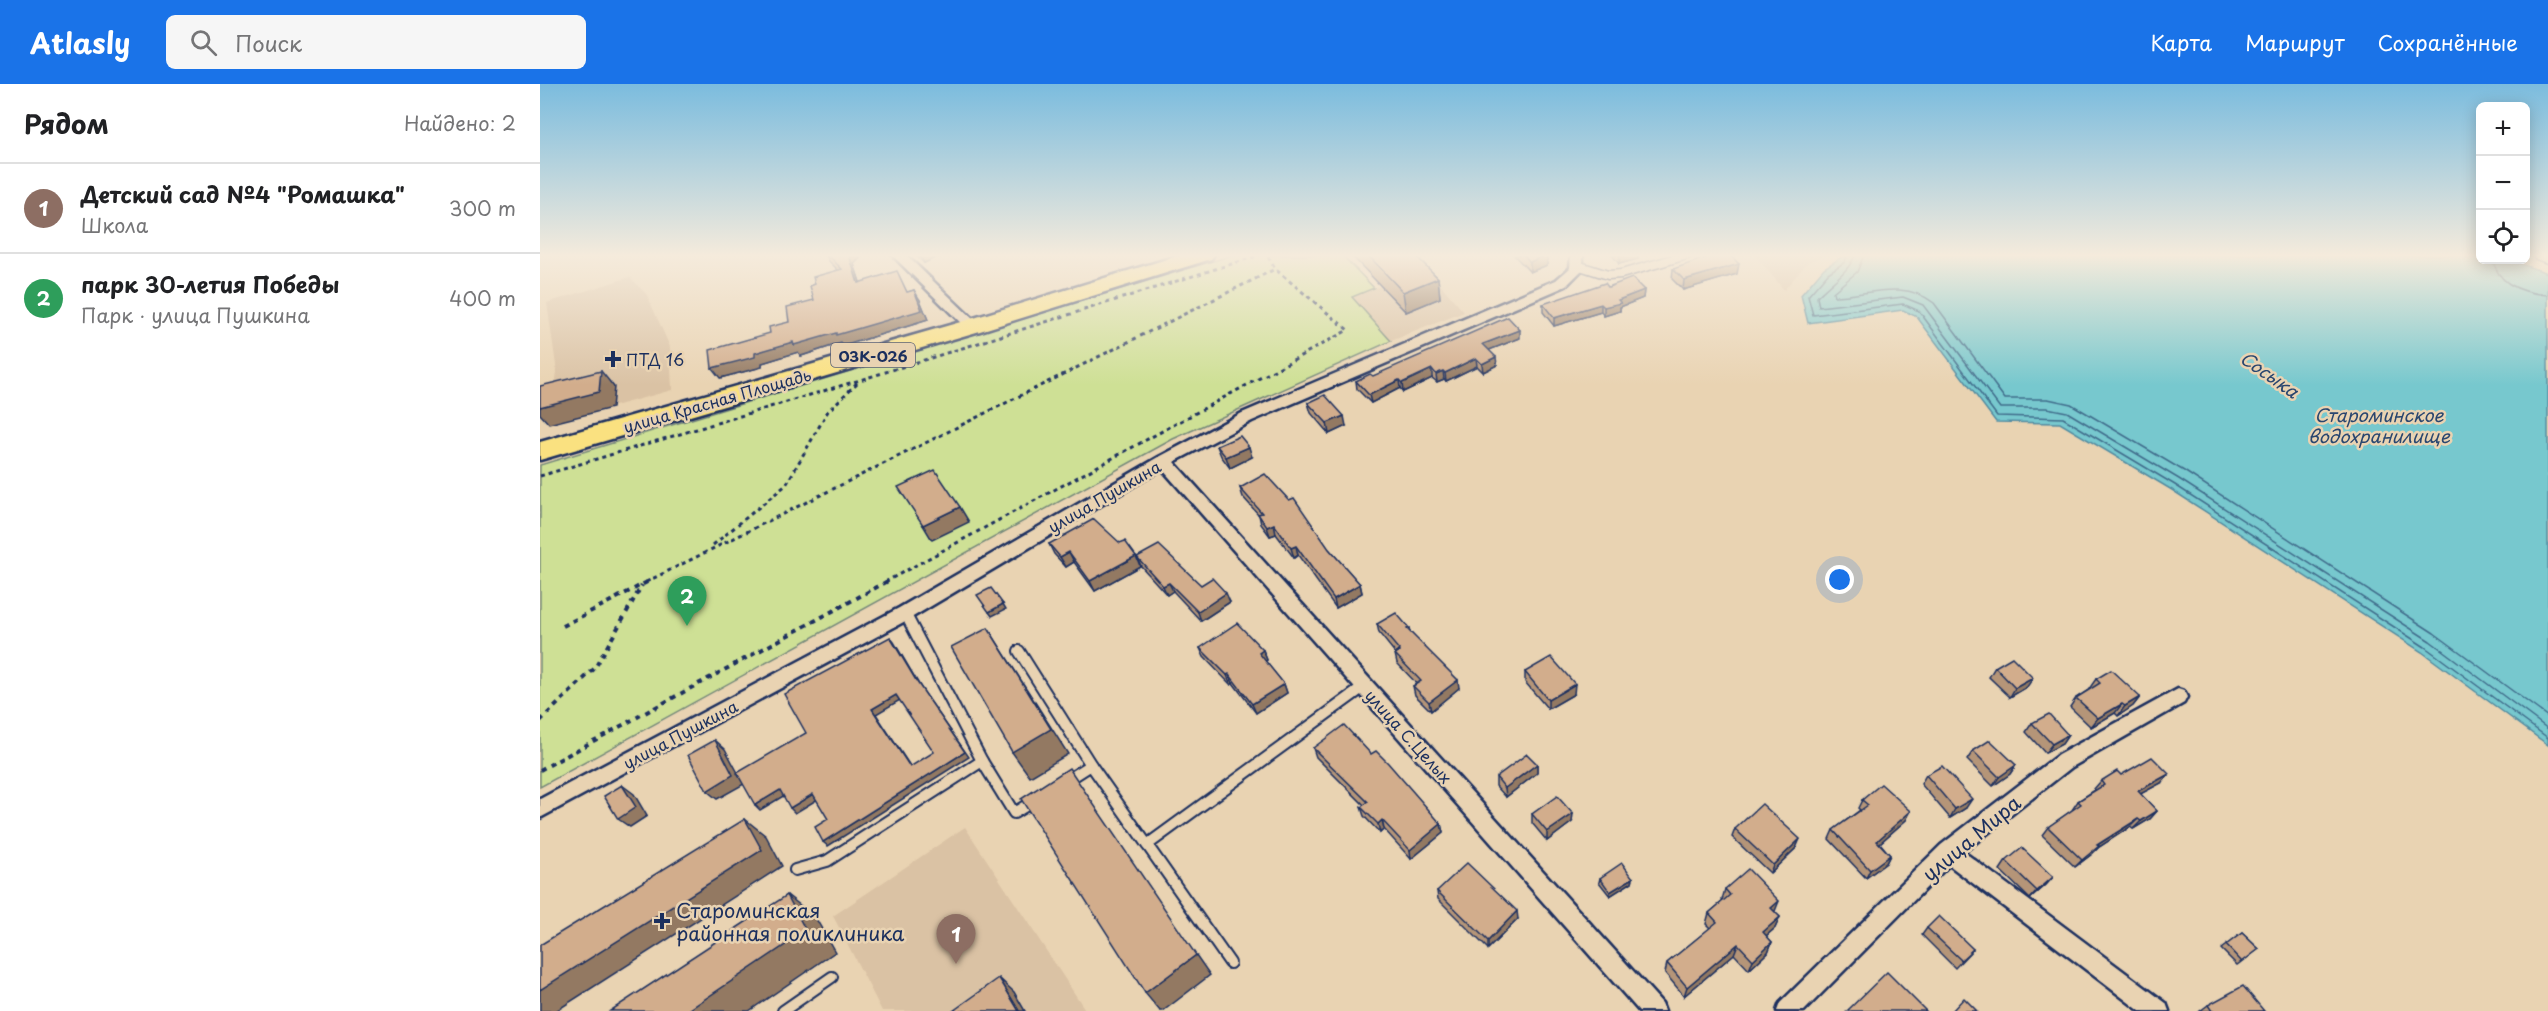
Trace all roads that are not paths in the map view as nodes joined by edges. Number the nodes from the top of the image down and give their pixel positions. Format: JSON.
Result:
{"nodes":[{"id":1,"x":943,"y":298,"type":"edge"},
{"id":2,"x":1063,"y":298,"type":"edge"},
{"id":3,"x":1525,"y":298,"type":"edge"},
{"id":4,"x":972,"y":326,"type":"junction"},
{"id":5,"x":540,"y":451,"type":"edge"},
{"id":6,"x":1164,"y":461,"type":"junction"},
{"id":7,"x":904,"y":613,"type":"junction"},
{"id":8,"x":1019,"y":651,"type":"dead end"},
{"id":9,"x":1365,"y":686,"type":"junction"},
{"id":10,"x":2178,"y":697,"type":"dead end"},
{"id":11,"x":982,"y":761,"type":"junction"},
{"id":12,"x":1091,"y":765,"type":"junction"},
{"id":13,"x":1053,"y":789,"type":"edge"},
{"id":14,"x":1043,"y":795,"type":"edge"},
{"id":15,"x":540,"y":809,"type":"edge"},
{"id":16,"x":1147,"y":845,"type":"junction"},
{"id":17,"x":1948,"y":852,"type":"junction"},
{"id":18,"x":795,"y":870,"type":"dead end"},
{"id":19,"x":1230,"y":963,"type":"dead end"},
{"id":20,"x":832,"y":977,"type":"dead end"},
{"id":21,"x":783,"y":1011,"type":"edge"},
{"id":22,"x":1654,"y":1011,"type":"edge"},
{"id":23,"x":1788,"y":1011,"type":"edge"},
{"id":24,"x":2158,"y":1011,"type":"edge"}],
"edges":[{"from":1,"to":4,"type":"street"},
{"from":2,"to":4,"type":"main road","name":"улица Красная Площадь","number":"03К-026"},
{"from":3,"to":6,"type":"street","name":"улица Пушкина"},
{"from":4,"to":5,"type":"main road","name":"улица Красная Площадь","number":"03К-026"},
{"from":6,"to":7,"type":"street","name":"улица Пушкина"},
{"from":6,"to":9,"type":"street","name":"улица С.Целых"},
{"from":7,"to":11,"type":"lane"},
{"from":7,"to":15,"type":"street","name":"улица Пушкина"},
{"from":8,"to":12,"type":"lane"},
{"from":9,"to":16,"type":"lane"},
{"from":9,"to":22,"type":"street","name":"улица С.Целых"},
{"from":10,"to":17,"type":"street","name":"улица Мира"},
{"from":11,"to":14,"type":"lane"},
{"from":11,"to":18,"type":"lane"},
{"from":12,"to":13,"type":"lane"},
{"from":12,"to":16,"type":"lane"},
{"from":16,"to":19,"type":"lane"},
{"from":17,"to":23,"type":"street","name":"улица Мира"},
{"from":17,"to":24,"type":"street"},
{"from":20,"to":21,"type":"lane"}]}
